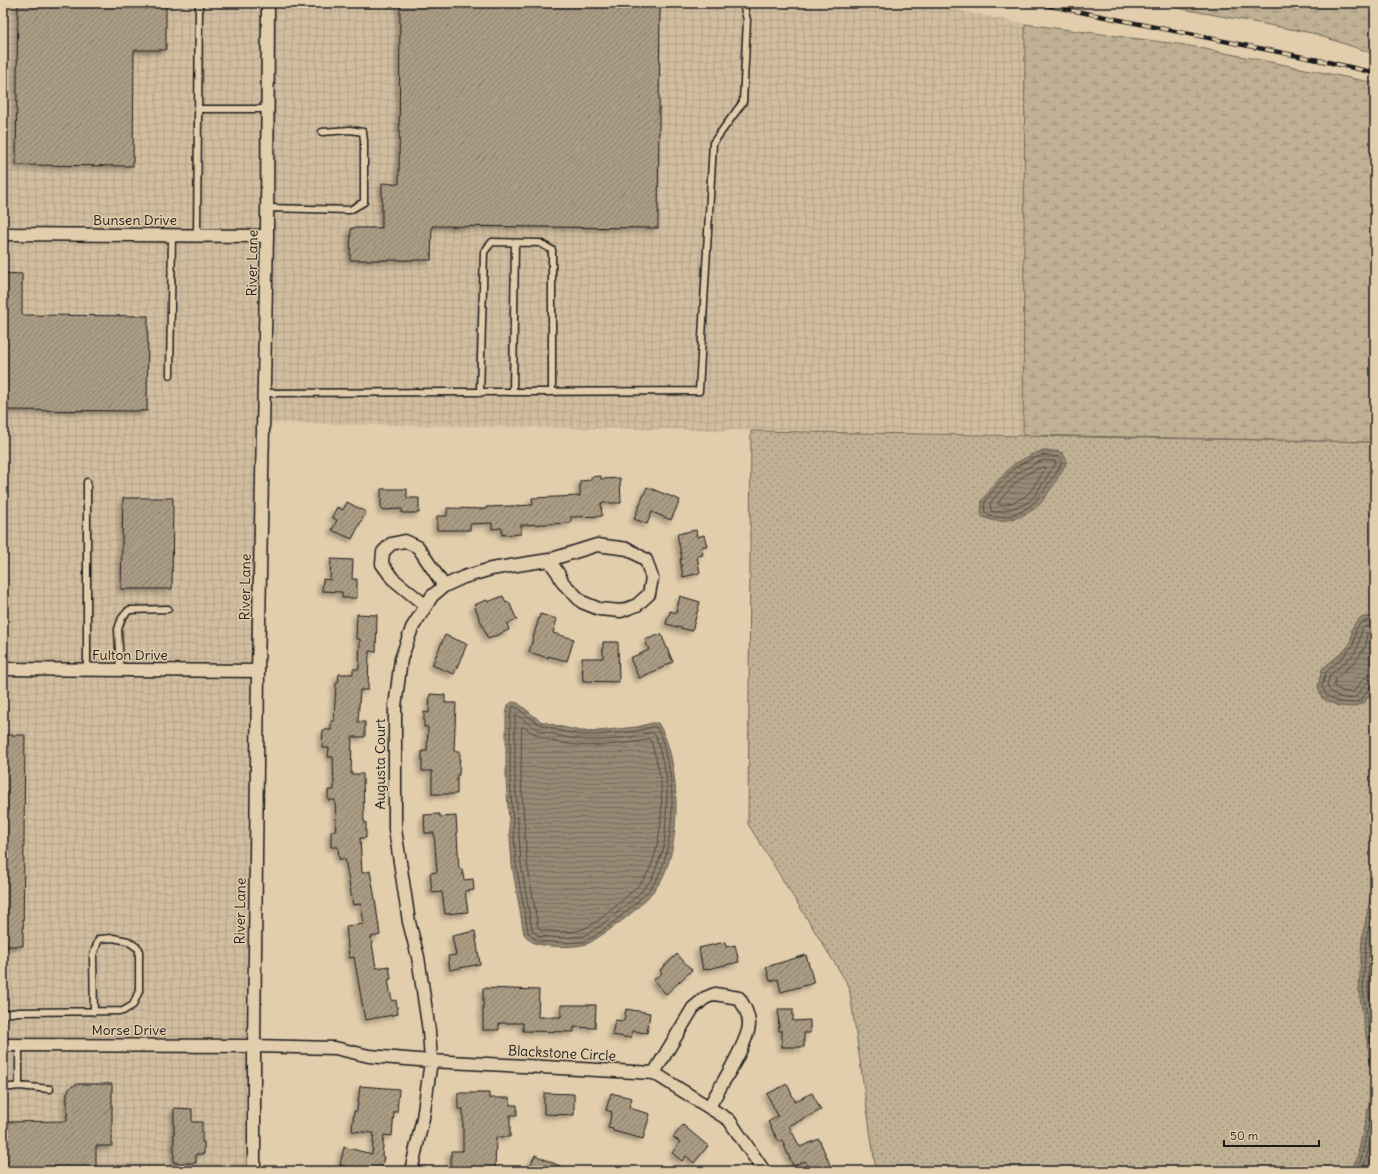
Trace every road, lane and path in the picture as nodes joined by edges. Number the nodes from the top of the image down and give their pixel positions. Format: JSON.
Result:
{"nodes":[{"id":1,"x":199,"y":3,"type":"edge"},
{"id":2,"x":268,"y":3,"type":"edge"},
{"id":3,"x":743,"y":3,"type":"edge"},
{"id":4,"x":198,"y":109,"type":"junction"},
{"id":5,"x":268,"y":109,"type":"junction"},
{"id":6,"x":322,"y":132,"type":"dead end"},
{"id":7,"x":267,"y":208,"type":"junction"},
{"id":8,"x":3,"y":234,"type":"edge"},
{"id":9,"x":172,"y":235,"type":"junction"},
{"id":10,"x":197,"y":235,"type":"junction"},
{"id":11,"x":267,"y":236,"type":"junction"},
{"id":12,"x":515,"y":243,"type":"junction"},
{"id":13,"x":170,"y":375,"type":"dead end"},
{"id":14,"x":513,"y":392,"type":"junction"},
{"id":15,"x":552,"y":392,"type":"junction"},
{"id":16,"x":264,"y":393,"type":"junction"},
{"id":17,"x":480,"y":393,"type":"junction"},
{"id":18,"x":87,"y":482,"type":"dead end"},
{"id":19,"x":549,"y":560,"type":"junction"},
{"id":20,"x":444,"y":586,"type":"junction"},
{"id":21,"x":426,"y":606,"type":"junction"},
{"id":22,"x":168,"y":609,"type":"dead end"},
{"id":23,"x":3,"y":669,"type":"edge"},
{"id":24,"x":86,"y":670,"type":"junction"},
{"id":25,"x":120,"y":670,"type":"junction"},
{"id":26,"x":258,"y":671,"type":"junction"},
{"id":27,"x":94,"y":1012,"type":"junction"},
{"id":28,"x":3,"y":1017,"type":"edge"},
{"id":29,"x":3,"y":1045,"type":"edge"},
{"id":30,"x":19,"y":1045,"type":"junction"},
{"id":31,"x":254,"y":1046,"type":"junction"},
{"id":32,"x":431,"y":1061,"type":"junction"},
{"id":33,"x":654,"y":1073,"type":"junction"},
{"id":34,"x":19,"y":1086,"type":"junction"},
{"id":35,"x":3,"y":1088,"type":"edge"},
{"id":36,"x":50,"y":1089,"type":"dead end"},
{"id":37,"x":708,"y":1108,"type":"junction"},
{"id":38,"x":254,"y":1171,"type":"edge"},
{"id":39,"x":412,"y":1171,"type":"edge"},
{"id":40,"x":764,"y":1171,"type":"edge"}],
"edges":[{"from":1,"to":4,"type":"lane"},
{"from":2,"to":5,"type":"street","name":"River Lane"},
{"from":3,"to":15,"type":"lane"},
{"from":4,"to":5,"type":"lane"},
{"from":4,"to":10,"type":"lane"},
{"from":5,"to":7,"type":"street","name":"River Lane"},
{"from":6,"to":7,"type":"lane"},
{"from":7,"to":11,"type":"street","name":"River Lane"},
{"from":8,"to":9,"type":"street","name":"Bunsen Drive"},
{"from":9,"to":10,"type":"street","name":"Bunsen Drive"},
{"from":9,"to":13,"type":"lane"},
{"from":10,"to":11,"type":"street","name":"Bunsen Drive"},
{"from":11,"to":16,"type":"street","name":"River Lane"},
{"from":12,"to":14,"type":"lane"},
{"from":12,"to":15,"type":"lane"},
{"from":12,"to":17,"type":"lane"},
{"from":14,"to":15,"type":"lane"},
{"from":14,"to":17,"type":"lane"},
{"from":16,"to":17,"type":"lane"},
{"from":16,"to":26,"type":"street","name":"River Lane"},
{"from":18,"to":24,"type":"lane"},
{"from":19,"to":19,"type":"street","name":"Augusta Court"},
{"from":19,"to":20,"type":"street","name":"Augusta Court"},
{"from":20,"to":21,"type":"street","name":"Augusta Court"},
{"from":20,"to":21,"type":"street"},
{"from":21,"to":32,"type":"street","name":"Augusta Court"},
{"from":22,"to":25,"type":"lane"},
{"from":23,"to":24,"type":"street","name":"Fulton Drive"},
{"from":24,"to":25,"type":"street","name":"Fulton Drive"},
{"from":25,"to":26,"type":"street","name":"Fulton Drive"},
{"from":26,"to":31,"type":"street","name":"River Lane"},
{"from":27,"to":27,"type":"lane"},
{"from":27,"to":28,"type":"lane"},
{"from":29,"to":30,"type":"street","name":"Morse Drive"},
{"from":30,"to":31,"type":"street","name":"Morse Drive"},
{"from":30,"to":34,"type":"lane"},
{"from":31,"to":32,"type":"street","name":"Morse Drive"},
{"from":31,"to":38,"type":"street","name":"River Lane"},
{"from":32,"to":33,"type":"street","name":"Blackstone Circle"},
{"from":32,"to":39,"type":"street"},
{"from":33,"to":37,"type":"street","name":"Blackstone Circle"},
{"from":33,"to":37,"type":"street"},
{"from":34,"to":35,"type":"lane"},
{"from":34,"to":36,"type":"lane"},
{"from":37,"to":40,"type":"street","name":"Blackstone Circle"}]}
